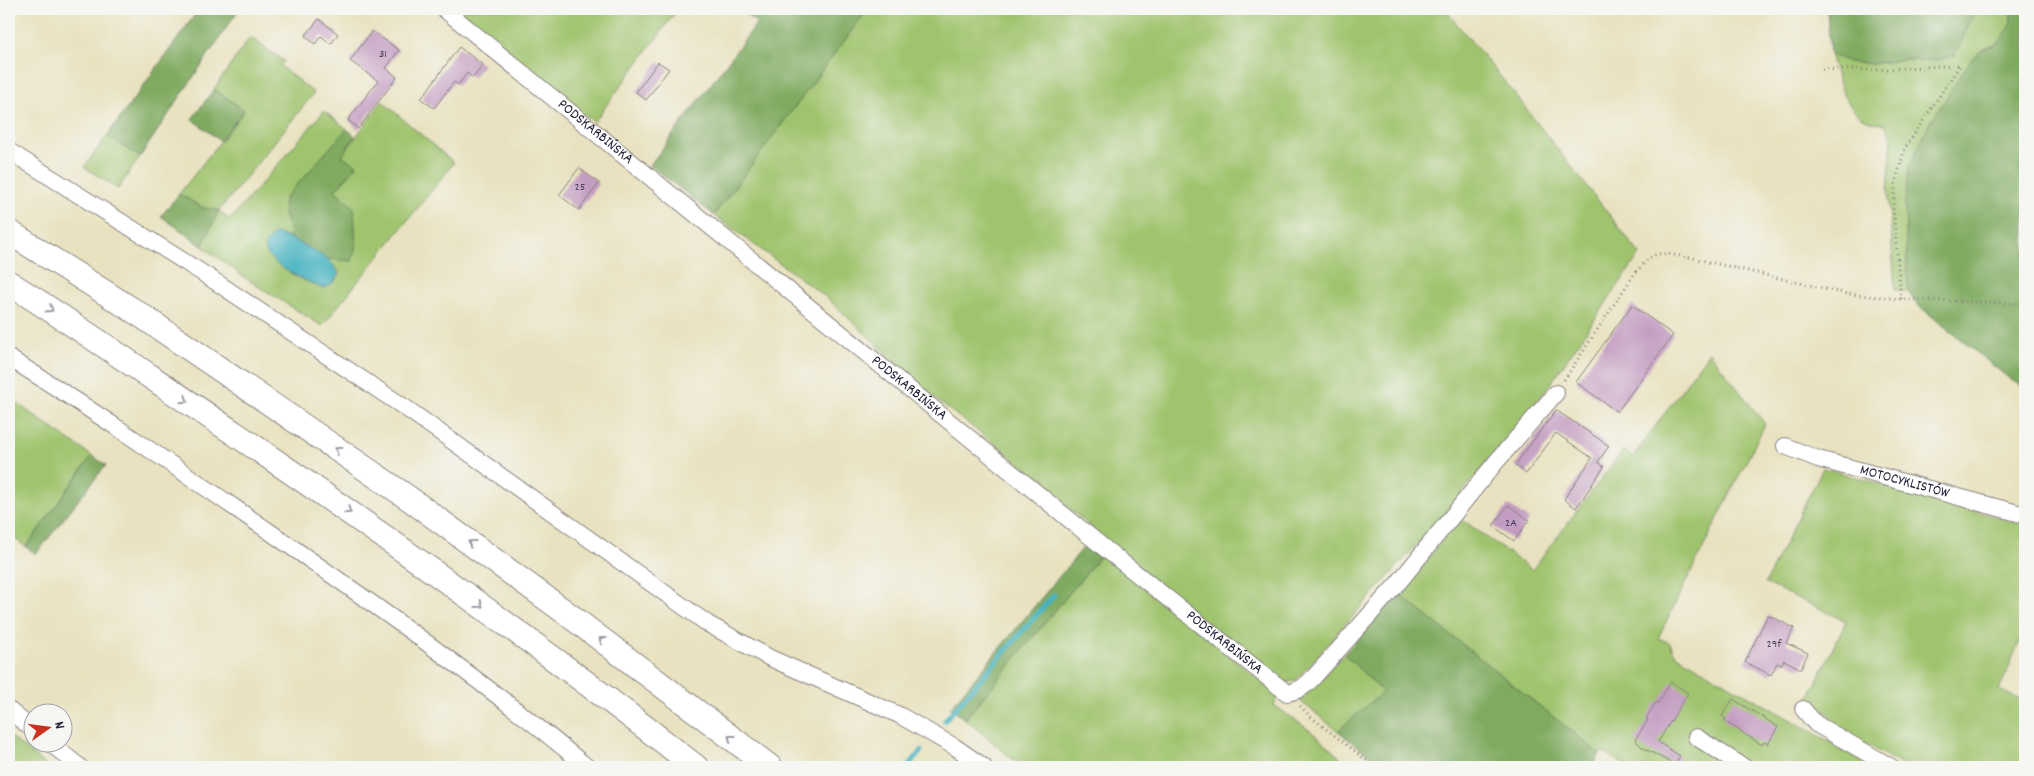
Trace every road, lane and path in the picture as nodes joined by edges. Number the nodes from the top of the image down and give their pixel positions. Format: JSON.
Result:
{"nodes":[{"id":1,"x":444,"y":9,"type":"edge"},
{"id":2,"x":1822,"y":69,"type":"dead end"},
{"id":3,"x":9,"y":151,"type":"edge"},
{"id":4,"x":9,"y":232,"type":"edge"},
{"id":5,"x":9,"y":283,"type":"edge"},
{"id":6,"x":1901,"y":300,"type":"junction"},
{"id":7,"x":2025,"y":304,"type":"edge"},
{"id":8,"x":9,"y":358,"type":"edge"},
{"id":9,"x":1556,"y":393,"type":"joint"},
{"id":10,"x":1786,"y":446,"type":"dead end"},
{"id":11,"x":2025,"y":515,"type":"edge"},
{"id":12,"x":1288,"y":693,"type":"junction"},
{"id":13,"x":9,"y":710,"type":"edge"},
{"id":14,"x":1803,"y":710,"type":"dead end"},
{"id":15,"x":22,"y":721,"type":"edge"},
{"id":16,"x":1696,"y":737,"type":"dead end"},
{"id":17,"x":64,"y":754,"type":"edge"},
{"id":18,"x":80,"y":767,"type":"edge"},
{"id":19,"x":586,"y":767,"type":"edge"},
{"id":20,"x":696,"y":767,"type":"edge"},
{"id":21,"x":770,"y":767,"type":"edge"},
{"id":22,"x":984,"y":767,"type":"edge"},
{"id":23,"x":1375,"y":767,"type":"edge"},
{"id":24,"x":1744,"y":767,"type":"edge"},
{"id":25,"x":1891,"y":767,"type":"edge"}],
"edges":[{"from":1,"to":12,"type":"street","name":"PODSKARBIŃSKA"},
{"from":2,"to":6,"type":"path"},
{"from":3,"to":22,"type":"street"},
{"from":21,"to":4,"type":"highway","one_way":true},
{"from":5,"to":20,"type":"highway","one_way":true},
{"from":6,"to":7,"type":"path"},
{"from":6,"to":9,"type":"path"},
{"from":8,"to":19,"type":"street"},
{"from":9,"to":12,"type":"street"},
{"from":10,"to":11,"type":"street","name":"MOTOCYKLISTÓW"},
{"from":12,"to":23,"type":"path"},
{"from":13,"to":15,"type":"street"},
{"from":14,"to":25,"type":"street"},
{"from":16,"to":24,"type":"street"},
{"from":17,"to":18,"type":"street"}]}
